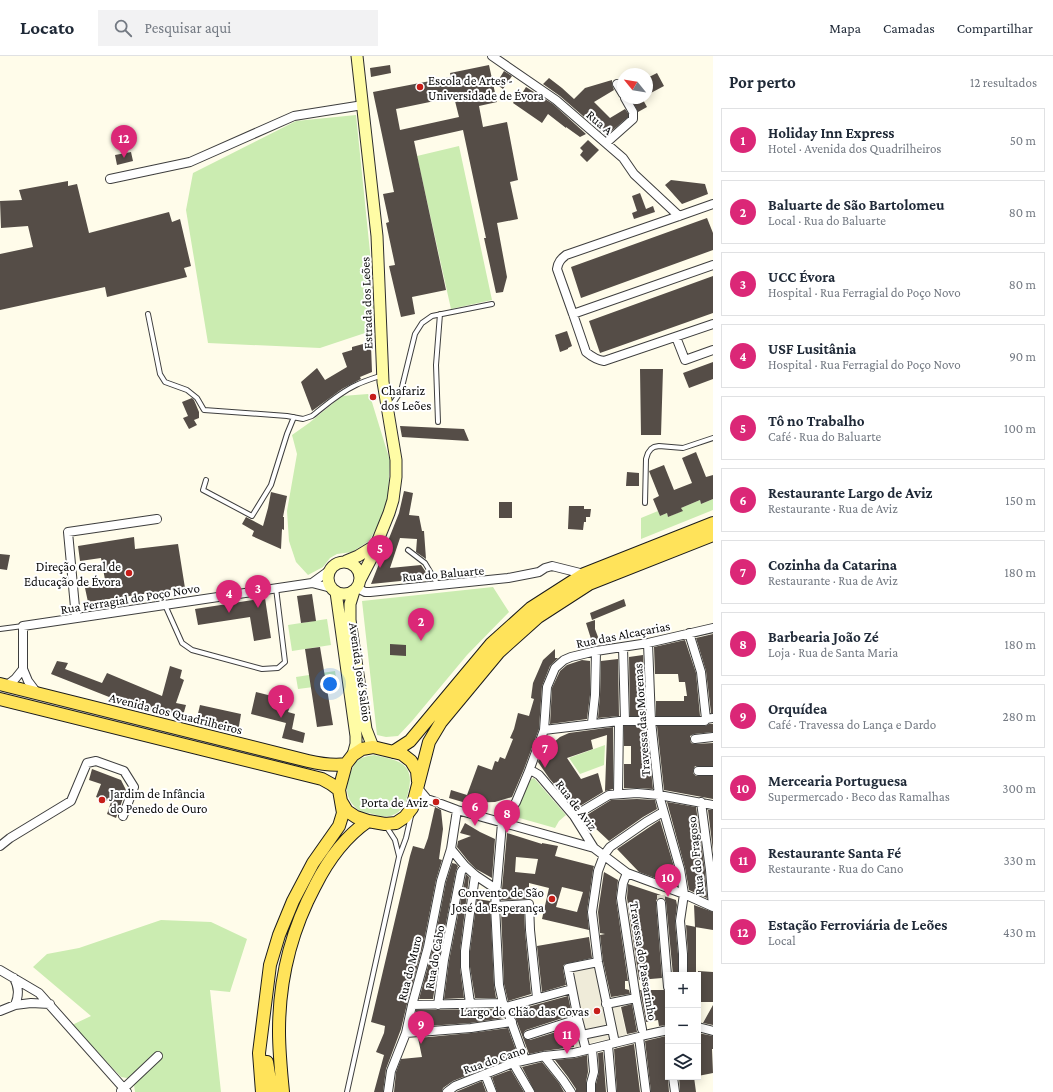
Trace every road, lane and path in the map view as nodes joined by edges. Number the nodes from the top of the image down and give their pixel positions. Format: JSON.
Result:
{"nodes":[{"id":1,"x":357,"y":56,"type":"edge"},
{"id":2,"x":493,"y":57,"type":"edge"},
{"id":3,"x":628,"y":104,"type":"edge"},
{"id":4,"x":363,"y":105,"type":"junction"},
{"id":5,"x":606,"y":143,"type":"junction"},
{"id":6,"x":110,"y":179,"type":"dead end"},
{"id":7,"x":713,"y":204,"type":"edge"},
{"id":8,"x":679,"y":216,"type":"junction"},
{"id":9,"x":713,"y":265,"type":"edge"},
{"id":10,"x":492,"y":304,"type":"dead end"},
{"id":11,"x":148,"y":314,"type":"dead end"},
{"id":12,"x":440,"y":314,"type":"junction"},
{"id":13,"x":573,"y":314,"type":"junction"},
{"id":14,"x":713,"y":324,"type":"edge"},
{"id":15,"x":676,"y":337,"type":"junction"},
{"id":16,"x":713,"y":350,"type":"edge"},
{"id":17,"x":383,"y":375,"type":"junction"},
{"id":18,"x":387,"y":408,"type":"junction"},
{"id":19,"x":294,"y":417,"type":"junction"},
{"id":20,"x":438,"y":422,"type":"dead end"},
{"id":21,"x":713,"y":438,"type":"edge"},
{"id":22,"x":206,"y":480,"type":"dead end"},
{"id":23,"x":645,"y":503,"type":"dead end"},
{"id":24,"x":158,"y":519,"type":"dead end"},
{"id":25,"x":713,"y":523,"type":"edge"},
{"id":26,"x":713,"y":535,"type":"edge"},
{"id":27,"x":376,"y":545,"type":"junction"},
{"id":28,"x":408,"y":550,"type":"dead end"},
{"id":29,"x":346,"y":561,"type":"junction"},
{"id":30,"x":330,"y":570,"type":"junction"},
{"id":31,"x":584,"y":574,"type":"junction"},
{"id":32,"x":312,"y":583,"type":"junction"},
{"id":33,"x":438,"y":585,"type":"junction"},
{"id":34,"x":357,"y":586,"type":"junction"},
{"id":35,"x":276,"y":588,"type":"junction"},
{"id":36,"x":334,"y":590,"type":"junction"},
{"id":37,"x":164,"y":605,"type":"junction"},
{"id":38,"x":76,"y":618,"type":"junction"},
{"id":39,"x":23,"y":626,"type":"junction"},
{"id":40,"x":713,"y":628,"type":"edge"},
{"id":41,"x":0,"y":629,"type":"edge"},
{"id":42,"x":689,"y":634,"type":"junction"},
{"id":43,"x":648,"y":643,"type":"junction"},
{"id":44,"x":623,"y":647,"type":"junction"},
{"id":45,"x":596,"y":651,"type":"junction"},
{"id":46,"x":23,"y":669,"type":"junction"},
{"id":47,"x":3,"y":685,"type":"edge"},
{"id":48,"x":37,"y":693,"type":"junction"},
{"id":49,"x":0,"y":699,"type":"edge"},
{"id":50,"x":709,"y":719,"type":"edge"},
{"id":51,"x":651,"y":720,"type":"junction"},
{"id":52,"x":622,"y":721,"type":"junction"},
{"id":53,"x":592,"y":724,"type":"junction"},
{"id":54,"x":544,"y":730,"type":"junction"},
{"id":55,"x":713,"y":737,"type":"edge"},
{"id":56,"x":695,"y":739,"type":"dead end"},
{"id":57,"x":373,"y":747,"type":"junction"},
{"id":58,"x":392,"y":752,"type":"junction"},
{"id":59,"x":349,"y":759,"type":"junction"},
{"id":60,"x":529,"y":771,"type":"junction"},
{"id":61,"x":698,"y":771,"type":"dead end"},
{"id":62,"x":713,"y":771,"type":"edge"},
{"id":63,"x":418,"y":784,"type":"junction"},
{"id":64,"x":618,"y":794,"type":"junction"},
{"id":65,"x":658,"y":795,"type":"junction"},
{"id":66,"x":340,"y":796,"type":"junction"},
{"id":67,"x":701,"y":802,"type":"junction"},
{"id":68,"x":713,"y":805,"type":"edge"},
{"id":69,"x":412,"y":808,"type":"junction"},
{"id":70,"x":457,"y":810,"type":"junction"},
{"id":71,"x":663,"y":812,"type":"junction"},
{"id":72,"x":123,"y":816,"type":"dead end"},
{"id":73,"x":574,"y":816,"type":"junction"},
{"id":74,"x":368,"y":821,"type":"junction"},
{"id":75,"x":502,"y":823,"type":"junction"},
{"id":76,"x":385,"y":824,"type":"junction"},
{"id":77,"x":0,"y":846,"type":"edge"},
{"id":78,"x":594,"y":848,"type":"junction"},
{"id":79,"x":450,"y":849,"type":"junction"},
{"id":80,"x":604,"y":855,"type":"junction"},
{"id":81,"x":399,"y":857,"type":"junction"},
{"id":82,"x":465,"y":866,"type":"junction"},
{"id":83,"x":712,"y":869,"type":"edge"},
{"id":84,"x":627,"y":873,"type":"junction"},
{"id":85,"x":475,"y":875,"type":"junction"},
{"id":86,"x":496,"y":889,"type":"junction"},
{"id":87,"x":684,"y":894,"type":"junction"},
{"id":88,"x":661,"y":902,"type":"tunnel mouth"},
{"id":89,"x":495,"y":906,"type":"junction"},
{"id":90,"x":713,"y":907,"type":"edge"},
{"id":91,"x":598,"y":962,"type":"junction"},
{"id":92,"x":0,"y":970,"type":"edge"},
{"id":93,"x":667,"y":972,"type":"edge"},
{"id":94,"x":683,"y":972,"type":"edge"},
{"id":95,"x":14,"y":978,"type":"junction"},
{"id":96,"x":572,"y":989,"type":"junction"},
{"id":97,"x":538,"y":998,"type":"junction"},
{"id":98,"x":636,"y":998,"type":"junction"},
{"id":99,"x":470,"y":1003,"type":"junction"},
{"id":100,"x":50,"y":1004,"type":"junction"},
{"id":101,"x":606,"y":1004,"type":"junction"},
{"id":102,"x":15,"y":1005,"type":"junction"},
{"id":103,"x":412,"y":1005,"type":"junction"},
{"id":104,"x":438,"y":1005,"type":"junction"},
{"id":105,"x":505,"y":1005,"type":"junction"},
{"id":106,"x":264,"y":1007,"type":"junction"},
{"id":107,"x":0,"y":1011,"type":"edge"},
{"id":108,"x":578,"y":1020,"type":"junction"},
{"id":109,"x":512,"y":1022,"type":"junction"},
{"id":110,"x":701,"y":1028,"type":"edge"},
{"id":111,"x":611,"y":1029,"type":"junction"},
{"id":112,"x":642,"y":1029,"type":"dead end"},
{"id":113,"x":665,"y":1031,"type":"edge"},
{"id":114,"x":713,"y":1031,"type":"edge"},
{"id":115,"x":406,"y":1033,"type":"junction"},
{"id":116,"x":528,"y":1035,"type":"dead end"},
{"id":117,"x":582,"y":1035,"type":"junction"},
{"id":118,"x":638,"y":1037,"type":"junction"},
{"id":119,"x":611,"y":1044,"type":"junction"},
{"id":120,"x":589,"y":1050,"type":"junction"},
{"id":121,"x":280,"y":1052,"type":"junction"},
{"id":122,"x":158,"y":1056,"type":"dead end"},
{"id":123,"x":544,"y":1056,"type":"junction"},
{"id":124,"x":525,"y":1060,"type":"junction"},
{"id":125,"x":513,"y":1063,"type":"junction"},
{"id":126,"x":485,"y":1074,"type":"junction"},
{"id":127,"x":673,"y":1080,"type":"edge"},
{"id":128,"x":124,"y":1091,"type":"edge"},
{"id":129,"x":262,"y":1092,"type":"edge"},
{"id":130,"x":272,"y":1092,"type":"edge"},
{"id":131,"x":283,"y":1092,"type":"edge"},
{"id":132,"x":289,"y":1092,"type":"edge"},
{"id":133,"x":347,"y":1092,"type":"edge"},
{"id":134,"x":388,"y":1092,"type":"edge"},
{"id":135,"x":448,"y":1092,"type":"edge"},
{"id":136,"x":492,"y":1092,"type":"edge"},
{"id":137,"x":530,"y":1092,"type":"edge"},
{"id":138,"x":571,"y":1092,"type":"edge"},
{"id":139,"x":591,"y":1092,"type":"edge"},
{"id":140,"x":612,"y":1092,"type":"edge"},
{"id":141,"x":646,"y":1092,"type":"edge"},
{"id":142,"x":675,"y":1092,"type":"edge"}],
"edges":[{"from":1,"to":4,"type":"main road","name":"Estrada dos Leões"},
{"from":2,"to":5,"type":"street","name":"Rua A"},
{"from":3,"to":5,"type":"street"},
{"from":4,"to":6,"type":"street"},
{"from":4,"to":17,"type":"main road","name":"Estrada dos Leões"},
{"from":5,"to":8,"type":"street","name":"Rua A"},
{"from":7,"to":8,"type":"street"},
{"from":8,"to":13,"type":"street"},
{"from":9,"to":13,"type":"street"},
{"from":10,"to":12,"type":"lane"},
{"from":11,"to":19,"type":"lane"},
{"from":12,"to":18,"type":"lane"},
{"from":12,"to":20,"type":"lane"},
{"from":13,"to":15,"type":"street"},
{"from":14,"to":15,"type":"street"},
{"from":15,"to":16,"type":"street"},
{"from":17,"to":18,"type":"main road","name":"Estrada dos Leões"},
{"from":17,"to":19,"type":"lane"},
{"from":18,"to":27,"type":"main road","name":"Estrada dos Leões"},
{"from":19,"to":22,"type":"lane"},
{"from":21,"to":23,"type":"lane"},
{"from":24,"to":38,"type":"street"},
{"from":25,"to":31,"type":"main road"},
{"from":26,"to":63,"type":"main road"},
{"from":27,"to":29,"type":"main road"},
{"from":27,"to":34,"type":"main road","name":"Avenida José Saloio"},
{"from":28,"to":33,"type":"lane"},
{"from":29,"to":30,"type":"main road"},
{"from":29,"to":34,"type":"main road"},
{"from":30,"to":32,"type":"street"},
{"from":30,"to":36,"type":"main road"},
{"from":31,"to":33,"type":"street","name":"Rua do Baluarte"},
{"from":31,"to":58,"type":"main road"},
{"from":32,"to":35,"type":"street","name":"Rua Ferragial do Poço Novo"},
{"from":32,"to":36,"type":"street"},
{"from":33,"to":34,"type":"street","name":"Rua do Baluarte"},
{"from":34,"to":36,"type":"main road"},
{"from":34,"to":57,"type":"main road","name":"Avenida José Saloio"},
{"from":35,"to":37,"type":"street","name":"Rua Ferragial do Poço Novo"},
{"from":35,"to":37,"type":"lane"},
{"from":36,"to":59,"type":"main road","name":"Avenida José Saloio"},
{"from":37,"to":38,"type":"street","name":"Rua Ferragial do Poço Novo"},
{"from":38,"to":39,"type":"street","name":"Rua Ferragial do Poço Novo"},
{"from":39,"to":41,"type":"lane"},
{"from":39,"to":46,"type":"street"},
{"from":40,"to":42,"type":"street","name":"Rua das Alcaçarias"},
{"from":42,"to":43,"type":"street","name":"Rua das Alcaçarias"},
{"from":42,"to":50,"type":"street"},
{"from":43,"to":44,"type":"street","name":"Rua das Alcaçarias"},
{"from":43,"to":51,"type":"street","name":"Travessa das Morenas"},
{"from":44,"to":45,"type":"street","name":"Rua das Alcaçarias"},
{"from":44,"to":52,"type":"street"},
{"from":45,"to":53,"type":"street"},
{"from":45,"to":54,"type":"street","name":"Rua das Alcaçarias"},
{"from":46,"to":47,"type":"street"},
{"from":46,"to":48,"type":"street"},
{"from":47,"to":48,"type":"main road","name":"Avenida dos Quadrilheiros"},
{"from":48,"to":59,"type":"main road","name":"Avenida dos Quadrilheiros"},
{"from":49,"to":66,"type":"main road"},
{"from":50,"to":51,"type":"street"},
{"from":51,"to":52,"type":"street"},
{"from":51,"to":65,"type":"street","name":"Travessa das Morenas"},
{"from":52,"to":53,"type":"street"},
{"from":52,"to":64,"type":"street"},
{"from":53,"to":54,"type":"street"},
{"from":54,"to":60,"type":"street","name":"Rua das Alcaçarias"},
{"from":55,"to":56,"type":"street"},
{"from":57,"to":58,"type":"main road"},
{"from":57,"to":59,"type":"main road"},
{"from":58,"to":63,"type":"main road"},
{"from":59,"to":66,"type":"main road"},
{"from":60,"to":73,"type":"street","name":"Rua de Aviz"},
{"from":60,"to":75,"type":"street"},
{"from":61,"to":62,"type":"street"},
{"from":63,"to":69,"type":"main road"},
{"from":63,"to":70,"type":"street","name":"Rua de Aviz"},
{"from":64,"to":65,"type":"street"},
{"from":64,"to":73,"type":"street"},
{"from":65,"to":67,"type":"street"},
{"from":65,"to":71,"type":"street","name":"Travessa das Morenas"},
{"from":66,"to":74,"type":"main road"},
{"from":66,"to":106,"type":"main road"},
{"from":67,"to":68,"type":"street"},
{"from":67,"to":83,"type":"street","name":"Rua do Fragoso"},
{"from":69,"to":76,"type":"main road"},
{"from":69,"to":81,"type":"lane"},
{"from":70,"to":75,"type":"street","name":"Rua de Aviz"},
{"from":70,"to":79,"type":"street","name":"Rua do Muro"},
{"from":71,"to":80,"type":"street"},
{"from":71,"to":87,"type":"street","name":"Travessa das Morenas"},
{"from":72,"to":77,"type":"street"},
{"from":73,"to":78,"type":"street","name":"Rua de Aviz"},
{"from":74,"to":76,"type":"main road"},
{"from":74,"to":121,"type":"main road"},
{"from":75,"to":78,"type":"street","name":"Rua de Aviz"},
{"from":75,"to":86,"type":"street"},
{"from":76,"to":81,"type":"lane"},
{"from":78,"to":80,"type":"street","name":"Rua de Aviz"},
{"from":79,"to":82,"type":"street"},
{"from":79,"to":103,"type":"street","name":"Rua do Muro"},
{"from":80,"to":84,"type":"street","name":"Rua de Aviz"},
{"from":80,"to":91,"type":"street"},
{"from":81,"to":133,"type":"lane"},
{"from":82,"to":85,"type":"street"},
{"from":82,"to":104,"type":"street","name":"Rua do Cabo"},
{"from":83,"to":90,"type":"street","name":"Rua do Fragoso"},
{"from":84,"to":87,"type":"street","name":"Rua de Aviz"},
{"from":84,"to":98,"type":"street","name":"Travessa do Passarinho"},
{"from":85,"to":86,"type":"street"},
{"from":85,"to":99,"type":"street"},
{"from":86,"to":89,"type":"street"},
{"from":87,"to":90,"type":"street","name":"Rua de Aviz"},
{"from":87,"to":94,"type":"street","name":"Travessa das Morenas"},
{"from":88,"to":93,"type":"street"},
{"from":89,"to":97,"type":"street"},
{"from":89,"to":105,"type":"street"},
{"from":91,"to":96,"type":"street"},
{"from":91,"to":101,"type":"street"},
{"from":92,"to":95,"type":"street"},
{"from":95,"to":100,"type":"street"},
{"from":95,"to":102,"type":"street"},
{"from":96,"to":97,"type":"street"},
{"from":96,"to":108,"type":"street"},
{"from":97,"to":105,"type":"street"},
{"from":98,"to":101,"type":"street"},
{"from":98,"to":112,"type":"street","name":"Travessa do Passarinho"},
{"from":99,"to":104,"type":"street"},
{"from":99,"to":105,"type":"street"},
{"from":100,"to":102,"type":"street"},
{"from":100,"to":128,"type":"street"},
{"from":101,"to":111,"type":"street"},
{"from":102,"to":107,"type":"street"},
{"from":103,"to":104,"type":"street"},
{"from":103,"to":115,"type":"street","name":"Rua do Muro"},
{"from":105,"to":109,"type":"street"},
{"from":106,"to":129,"type":"main road"},
{"from":106,"to":130,"type":"main road"},
{"from":108,"to":116,"type":"street"},
{"from":108,"to":117,"type":"street"},
{"from":109,"to":115,"type":"street"},
{"from":109,"to":124,"type":"street"},
{"from":110,"to":114,"type":"street"},
{"from":111,"to":117,"type":"street"},
{"from":111,"to":119,"type":"street"},
{"from":113,"to":118,"type":"street","name":"Rua do Cano"},
{"from":115,"to":134,"type":"street","name":"Rua do Muro"},
{"from":117,"to":120,"type":"street"},
{"from":118,"to":119,"type":"street","name":"Rua do Cano"},
{"from":118,"to":141,"type":"street"},
{"from":119,"to":120,"type":"street","name":"Rua do Cano"},
{"from":119,"to":140,"type":"street"},
{"from":120,"to":123,"type":"street","name":"Rua do Cano"},
{"from":120,"to":139,"type":"street"},
{"from":121,"to":131,"type":"main road"},
{"from":121,"to":132,"type":"main road"},
{"from":122,"to":128,"type":"street"},
{"from":123,"to":124,"type":"street","name":"Rua do Cano"},
{"from":123,"to":138,"type":"street"},
{"from":124,"to":125,"type":"street","name":"Rua do Cano"},
{"from":125,"to":126,"type":"street","name":"Rua do Cano"},
{"from":125,"to":137,"type":"street"},
{"from":126,"to":135,"type":"street","name":"Rua do Cano"},
{"from":126,"to":136,"type":"street"},
{"from":127,"to":142,"type":"street"}]}
